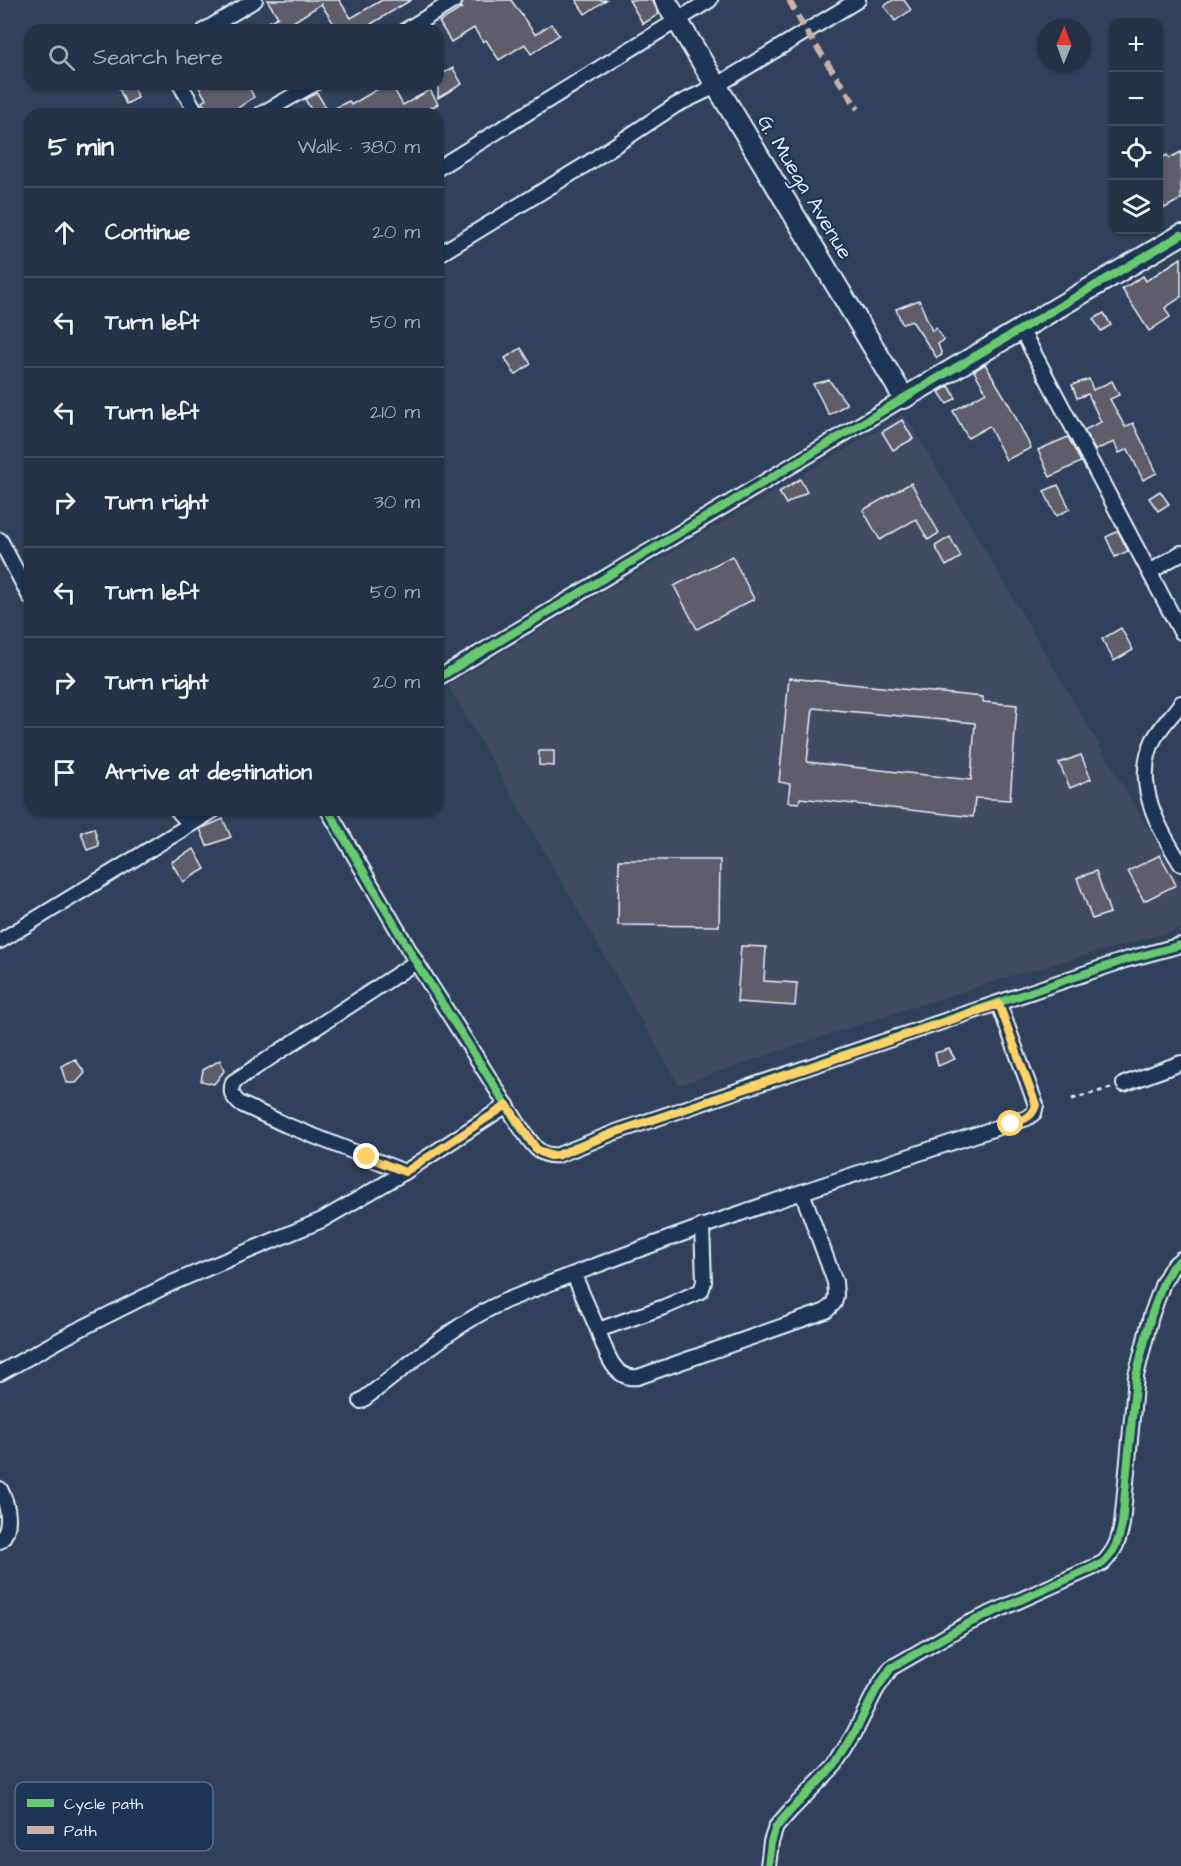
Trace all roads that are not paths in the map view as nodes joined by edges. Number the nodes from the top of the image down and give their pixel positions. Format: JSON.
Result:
{"nodes":[{"id":1,"x":255,"y":0,"type":"edge"},
{"id":2,"x":427,"y":0,"type":"edge"},
{"id":3,"x":455,"y":0,"type":"edge"},
{"id":4,"x":664,"y":0,"type":"edge"},
{"id":5,"x":710,"y":0,"type":"edge"},
{"id":6,"x":858,"y":0,"type":"edge"},
{"id":7,"x":435,"y":13,"type":"junction"},
{"id":8,"x":677,"y":20,"type":"junction"},
{"id":9,"x":216,"y":24,"type":"edge"},
{"id":10,"x":416,"y":24,"type":"edge"},
{"id":11,"x":716,"y":86,"type":"junction"},
{"id":12,"x":183,"y":90,"type":"edge"},
{"id":13,"x":303,"y":90,"type":"edge"},
{"id":14,"x":194,"y":108,"type":"edge"},
{"id":15,"x":272,"y":108,"type":"edge"},
{"id":16,"x":444,"y":164,"type":"edge"},
{"id":17,"x":1180,"y":238,"type":"edge"},
{"id":18,"x":444,"y":251,"type":"edge"},
{"id":19,"x":1021,"y":329,"type":"junction"},
{"id":20,"x":904,"y":398,"type":"junction"},
{"id":21,"x":0,"y":540,"type":"edge"},
{"id":22,"x":1181,"y":553,"type":"edge"},
{"id":23,"x":1150,"y":572,"type":"junction"},
{"id":24,"x":24,"y":586,"type":"edge"},
{"id":25,"x":1181,"y":632,"type":"edge"},
{"id":26,"x":444,"y":674,"type":"edge"},
{"id":27,"x":1181,"y":703,"type":"edge"},
{"id":28,"x":183,"y":816,"type":"edge"},
{"id":29,"x":204,"y":816,"type":"edge"},
{"id":30,"x":331,"y":816,"type":"edge"},
{"id":31,"x":190,"y":824,"type":"junction"},
{"id":32,"x":1181,"y":864,"type":"edge"},
{"id":33,"x":1,"y":939,"type":"edge"},
{"id":34,"x":1181,"y":945,"type":"edge"},
{"id":35,"x":416,"y":962,"type":"junction"},
{"id":36,"x":999,"y":1004,"type":"junction"},
{"id":37,"x":1181,"y":1063,"type":"edge"},
{"id":38,"x":1124,"y":1084,"type":"road end"},
{"id":39,"x":507,"y":1105,"type":"junction"},
{"id":40,"x":405,"y":1172,"type":"junction"},
{"id":41,"x":802,"y":1192,"type":"junction"},
{"id":42,"x":702,"y":1226,"type":"junction"},
{"id":43,"x":1181,"y":1259,"type":"edge"},
{"id":44,"x":574,"y":1275,"type":"junction"},
{"id":45,"x":598,"y":1330,"type":"junction"},
{"id":46,"x":0,"y":1373,"type":"edge"},
{"id":47,"x":361,"y":1401,"type":"dead end"},
{"id":48,"x":0,"y":1489,"type":"edge"},
{"id":49,"x":0,"y":1540,"type":"edge"},
{"id":50,"x":768,"y":1866,"type":"edge"}],
"edges":[{"from":1,"to":9,"type":"street"},
{"from":2,"to":7,"type":"street"},
{"from":3,"to":7,"type":"street"},
{"from":4,"to":8,"type":"street","name":"G. Muega Avenue"},
{"from":5,"to":8,"type":"street"},
{"from":6,"to":11,"type":"street"},
{"from":7,"to":10,"type":"street"},
{"from":8,"to":11,"type":"street","name":"G. Muega Avenue"},
{"from":8,"to":16,"type":"street"},
{"from":11,"to":18,"type":"street"},
{"from":11,"to":20,"type":"street","name":"G. Muega Avenue"},
{"from":12,"to":14,"type":"street"},
{"from":13,"to":15,"type":"street"},
{"from":17,"to":19,"type":"street"},
{"from":19,"to":20,"type":"street"},
{"from":19,"to":23,"type":"street"},
{"from":20,"to":26,"type":"street"},
{"from":21,"to":24,"type":"street"},
{"from":22,"to":23,"type":"street"},
{"from":23,"to":25,"type":"street"},
{"from":27,"to":32,"type":"street"},
{"from":28,"to":31,"type":"street"},
{"from":29,"to":31,"type":"street"},
{"from":30,"to":35,"type":"street"},
{"from":31,"to":33,"type":"street"},
{"from":34,"to":36,"type":"street"},
{"from":35,"to":39,"type":"street"},
{"from":35,"to":40,"type":"street"},
{"from":36,"to":39,"type":"street"},
{"from":36,"to":41,"type":"street"},
{"from":37,"to":38,"type":"street"},
{"from":39,"to":40,"type":"street"},
{"from":40,"to":46,"type":"street"},
{"from":41,"to":42,"type":"street"},
{"from":41,"to":45,"type":"street"},
{"from":42,"to":44,"type":"street"},
{"from":42,"to":45,"type":"street"},
{"from":43,"to":50,"type":"street"},
{"from":44,"to":45,"type":"street"},
{"from":44,"to":47,"type":"street"},
{"from":48,"to":49,"type":"street"}]}
